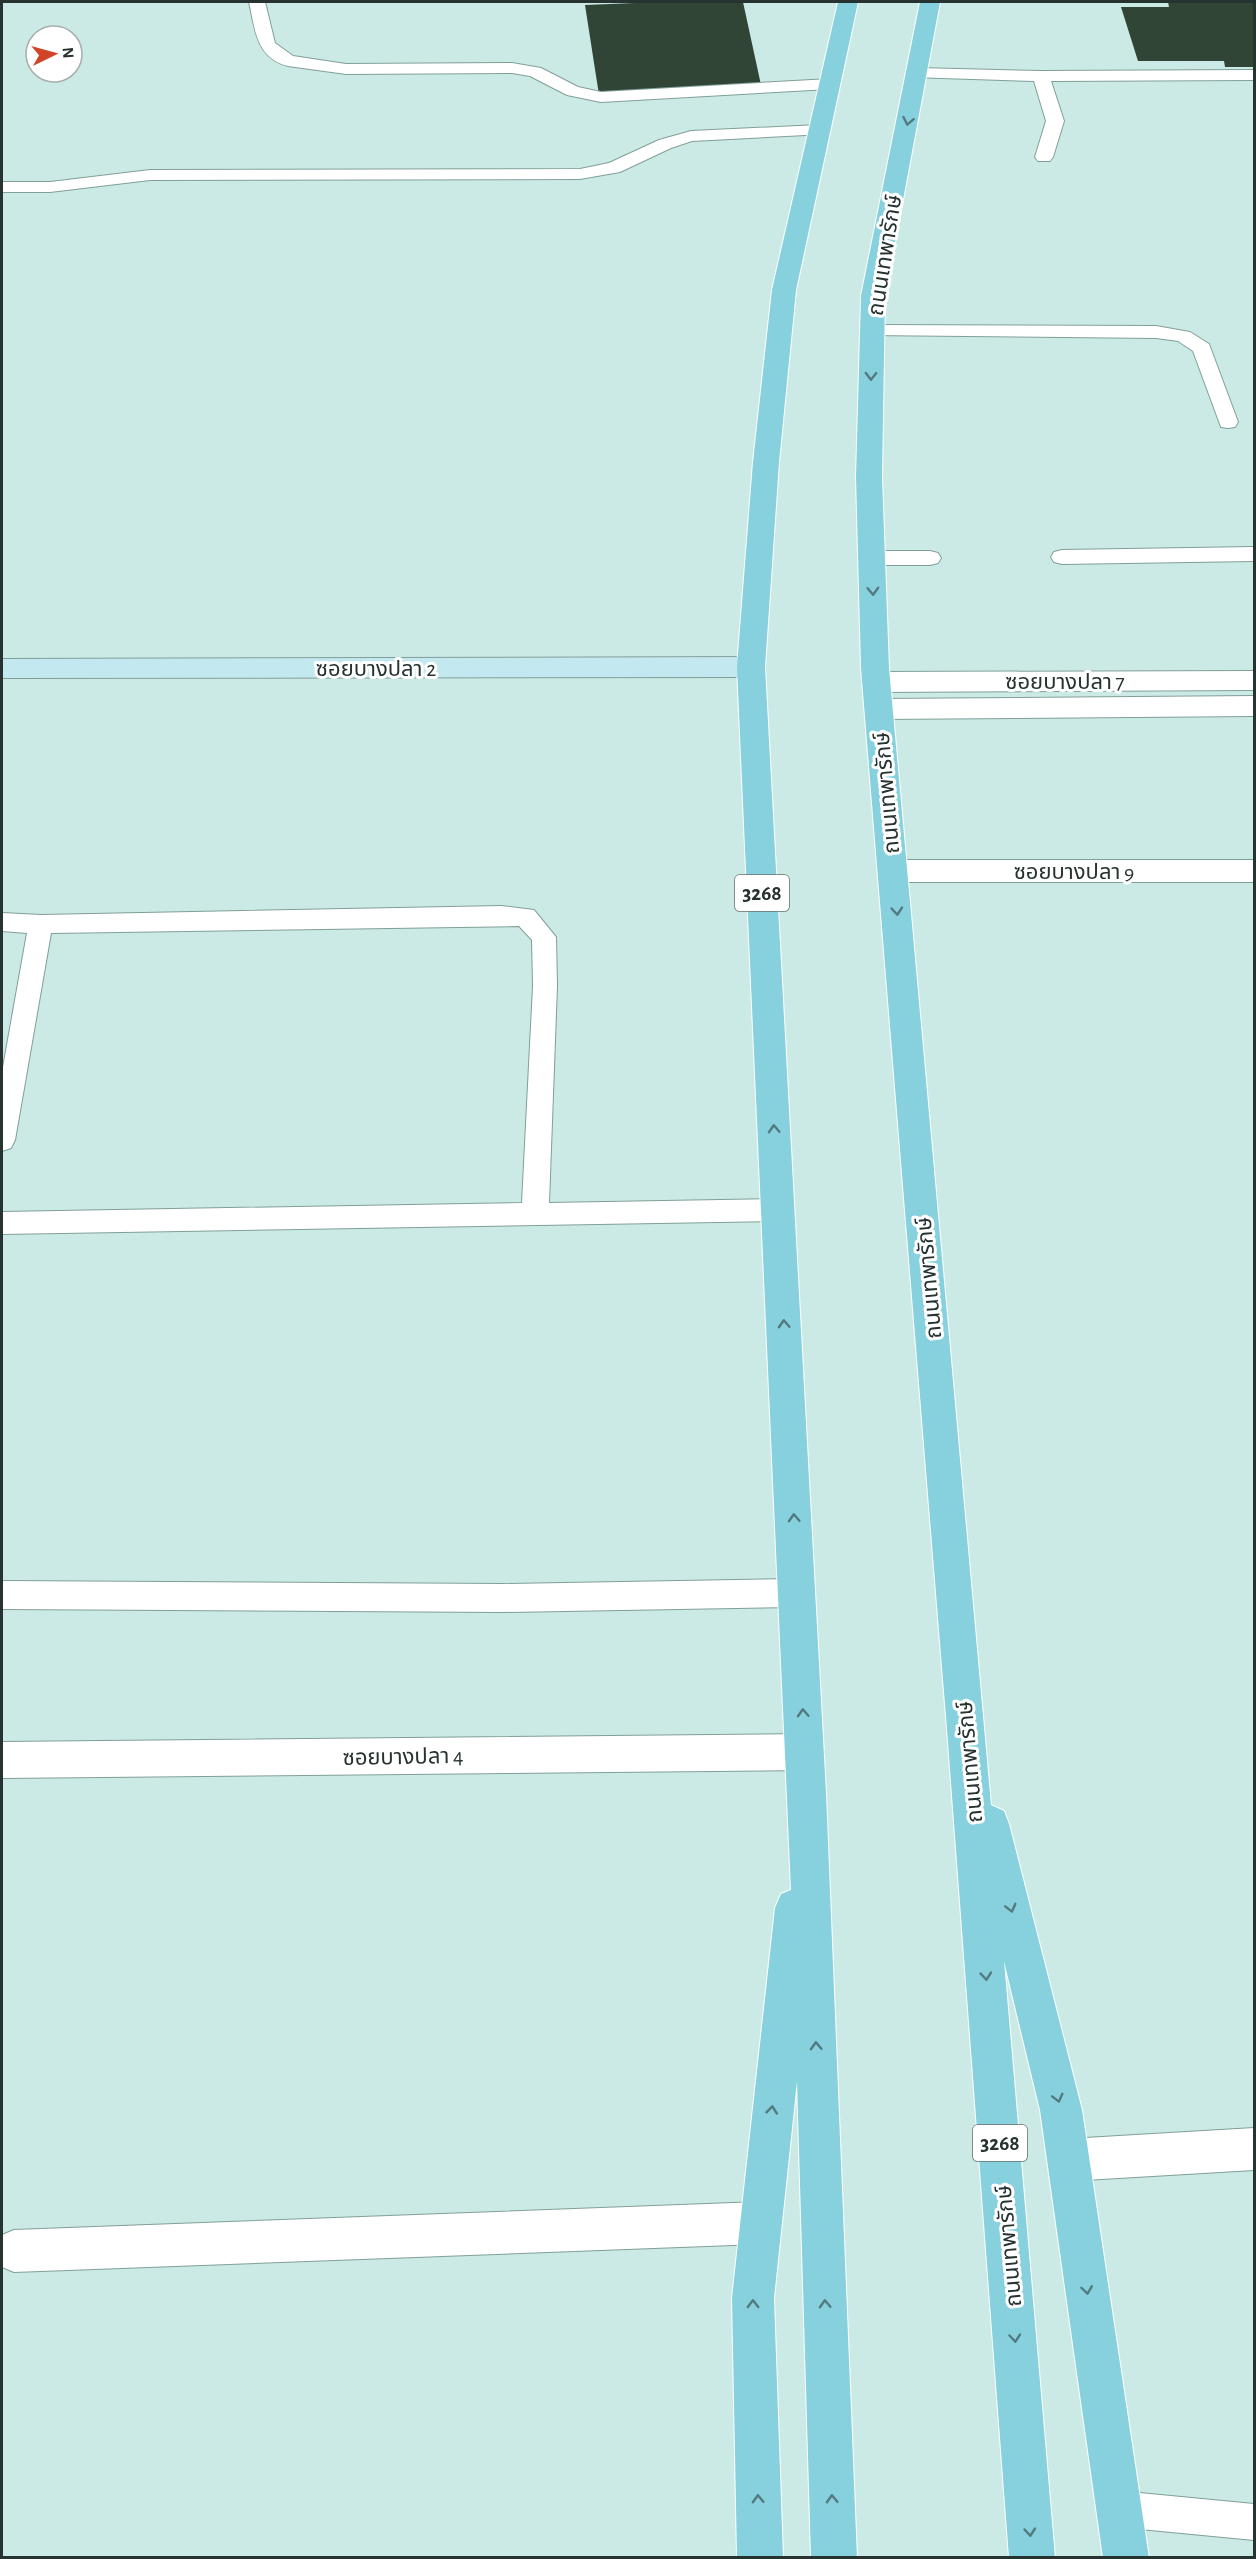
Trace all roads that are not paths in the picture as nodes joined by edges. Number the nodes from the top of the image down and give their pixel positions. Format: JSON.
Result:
{"nodes":[{"id":1,"x":257,"y":2,"type":"edge"},
{"id":2,"x":848,"y":2,"type":"edge"},
{"id":3,"x":930,"y":2,"type":"edge"},
{"id":4,"x":917,"y":73,"type":"junction"},
{"id":5,"x":1254,"y":75,"type":"edge"},
{"id":6,"x":1041,"y":76,"type":"junction"},
{"id":7,"x":830,"y":84,"type":"junction"},
{"id":8,"x":819,"y":130,"type":"junction"},
{"id":9,"x":1044,"y":157,"type":"dead end"},
{"id":10,"x":2,"y":187,"type":"edge"},
{"id":11,"x":872,"y":331,"type":"junction"},
{"id":12,"x":1228,"y":422,"type":"dead end"},
{"id":13,"x":1254,"y":554,"type":"edge"},
{"id":14,"x":1062,"y":557,"type":"dead end"},
{"id":15,"x":872,"y":558,"type":"junction"},
{"id":16,"x":930,"y":558,"type":"dead end"},
{"id":17,"x":751,"y":667,"type":"junction"},
{"id":18,"x":2,"y":669,"type":"edge"},
{"id":19,"x":1254,"y":681,"type":"edge"},
{"id":20,"x":877,"y":696,"type":"junction"},
{"id":21,"x":1254,"y":706,"type":"edge"},
{"id":22,"x":894,"y":871,"type":"junction"},
{"id":23,"x":1254,"y":871,"type":"edge"},
{"id":24,"x":2,"y":922,"type":"edge"},
{"id":25,"x":41,"y":924,"type":"junction"},
{"id":26,"x":2,"y":1140,"type":"edge"},
{"id":27,"x":778,"y":1210,"type":"junction"},
{"id":28,"x":535,"y":1214,"type":"junction"},
{"id":29,"x":2,"y":1223,"type":"edge"},
{"id":30,"x":797,"y":1593,"type":"junction"},
{"id":31,"x":2,"y":1595,"type":"edge"},
{"id":32,"x":966,"y":1730,"type":"junction"},
{"id":33,"x":805,"y":1752,"type":"junction"},
{"id":34,"x":2,"y":1760,"type":"edge"},
{"id":35,"x":807,"y":1793,"type":"junction"},
{"id":36,"x":1254,"y":2149,"type":"edge"},
{"id":37,"x":1068,"y":2160,"type":"junction"},
{"id":38,"x":760,"y":2223,"type":"junction"},
{"id":39,"x":14,"y":2251,"type":"dead end"},
{"id":40,"x":1119,"y":2509,"type":"junction"},
{"id":41,"x":1254,"y":2522,"type":"edge"},
{"id":42,"x":760,"y":2558,"type":"edge"},
{"id":43,"x":834,"y":2558,"type":"edge"},
{"id":44,"x":1032,"y":2558,"type":"edge"},
{"id":45,"x":1126,"y":2558,"type":"edge"}],
"edges":[{"from":1,"to":7,"type":"lane"},
{"from":2,"to":7,"type":"main road","number":"3268"},
{"from":3,"to":4,"type":"main road","name":"ถนนเทพารักษ์","number":"3268"},
{"from":4,"to":6,"type":"lane"},
{"from":4,"to":11,"type":"main road","name":"ถนนเทพารักษ์","number":"3268","one_way":true},
{"from":5,"to":6,"type":"lane"},
{"from":6,"to":9,"type":"lane"},
{"from":7,"to":8,"type":"main road","number":"3268"},
{"from":8,"to":10,"type":"lane"},
{"from":8,"to":17,"type":"main road","number":"3268"},
{"from":11,"to":12,"type":"lane"},
{"from":11,"to":15,"type":"main road","name":"ถนนเทพารักษ์","number":"3268","one_way":true},
{"from":13,"to":14,"type":"lane"},
{"from":15,"to":16,"type":"lane"},
{"from":15,"to":20,"type":"main road","name":"ถนนเทพารักษ์","number":"3268","one_way":true},
{"from":17,"to":18,"type":"street","name":"ซอยบางปลา 2"},
{"from":27,"to":17,"type":"main road","number":"3268","one_way":true},
{"from":19,"to":20,"type":"street","name":"ซอยบางปลา 7"},
{"from":20,"to":21,"type":"street"},
{"from":20,"to":22,"type":"main road","name":"ถนนเทพารักษ์","number":"3268"},
{"from":22,"to":23,"type":"street","name":"ซอยบางปลา 9"},
{"from":22,"to":32,"type":"main road","name":"ถนนเทพารักษ์","number":"3268","one_way":true},
{"from":24,"to":25,"type":"lane"},
{"from":25,"to":26,"type":"lane"},
{"from":25,"to":28,"type":"lane"},
{"from":27,"to":28,"type":"lane"},
{"from":30,"to":27,"type":"main road","number":"3268","one_way":true},
{"from":28,"to":29,"type":"lane"},
{"from":30,"to":31,"type":"lane"},
{"from":33,"to":30,"type":"main road","number":"3268","one_way":true},
{"from":32,"to":37,"type":"main road","one_way":true},
{"from":32,"to":44,"type":"main road","name":"ถนนเทพารักษ์","number":"3268","one_way":true},
{"from":33,"to":34,"type":"street","name":"ซอยบางปลา 4"},
{"from":33,"to":35,"type":"main road","number":"3268"},
{"from":38,"to":35,"type":"main road","one_way":true},
{"from":43,"to":35,"type":"main road","number":"3268","one_way":true},
{"from":36,"to":37,"type":"street"},
{"from":37,"to":40,"type":"main road","one_way":true},
{"from":38,"to":39,"type":"street"},
{"from":42,"to":38,"type":"main road","one_way":true},
{"from":40,"to":41,"type":"lane"},
{"from":40,"to":45,"type":"main road"}]}
